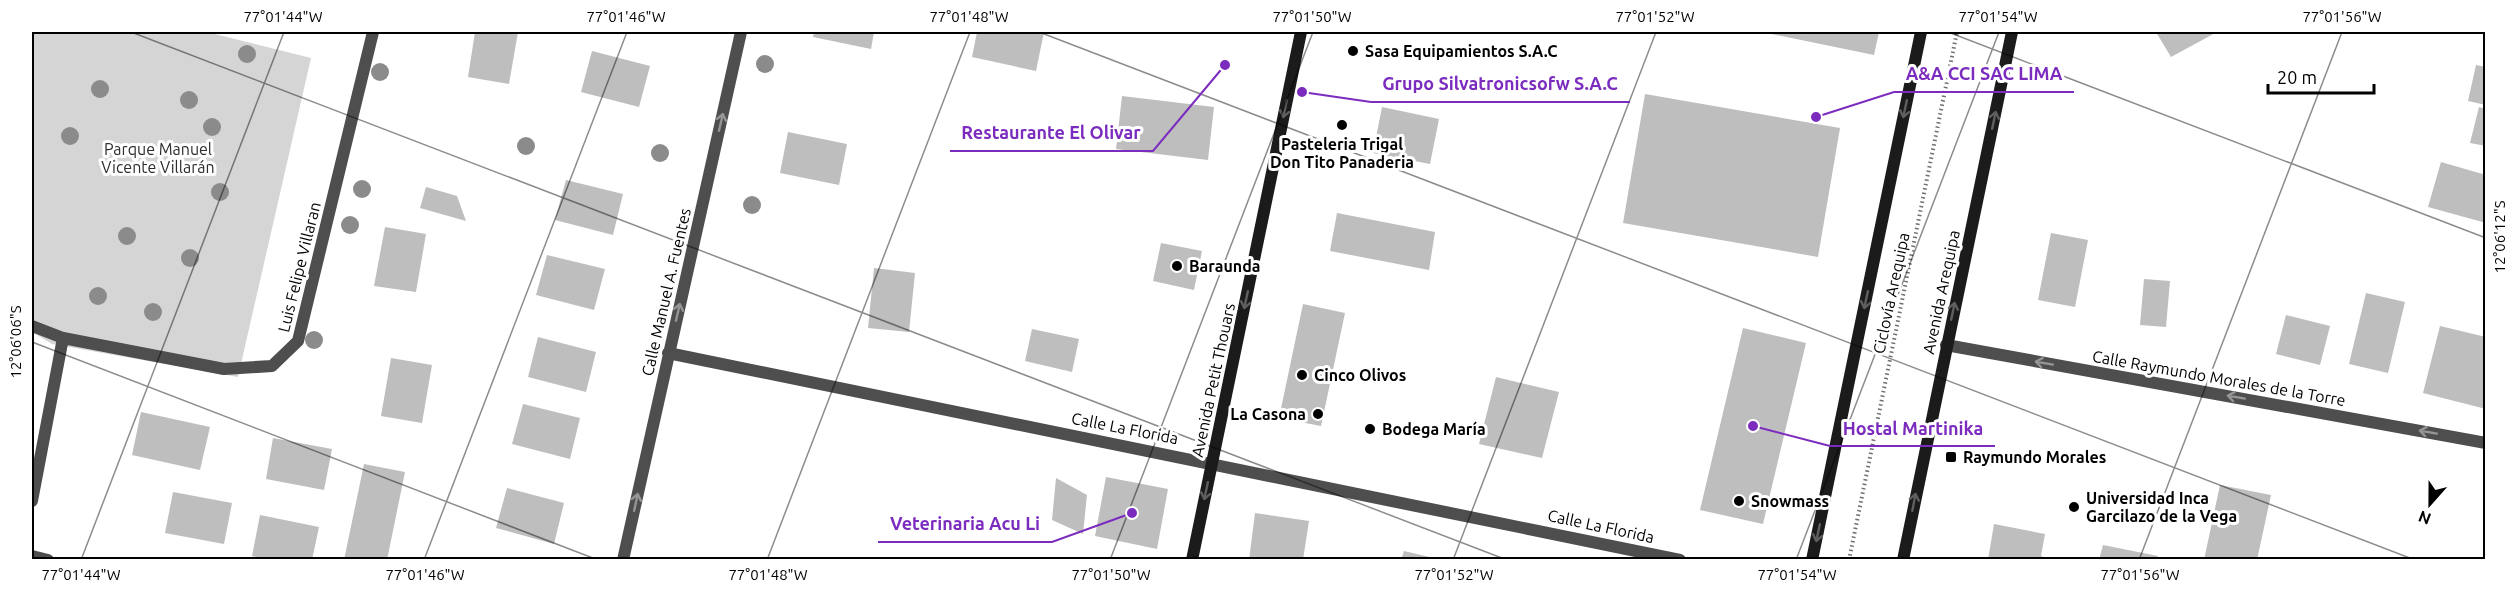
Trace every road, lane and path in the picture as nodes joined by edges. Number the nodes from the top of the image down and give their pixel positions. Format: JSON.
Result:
{"nodes":[{"id":1,"x":372,"y":32,"type":"edge"},
{"id":2,"x":741,"y":32,"type":"edge"},
{"id":3,"x":1301,"y":32,"type":"edge"},
{"id":4,"x":1921,"y":32,"type":"edge"},
{"id":5,"x":1957,"y":32,"type":"edge"},
{"id":6,"x":2012,"y":32,"type":"edge"},
{"id":7,"x":32,"y":326,"type":"edge"},
{"id":8,"x":63,"y":338,"type":"junction"},
{"id":9,"x":1946,"y":345,"type":"junction"},
{"id":10,"x":668,"y":353,"type":"junction"},
{"id":11,"x":2486,"y":443,"type":"edge"},
{"id":12,"x":1212,"y":463,"type":"junction"},
{"id":13,"x":32,"y":501,"type":"edge"},
{"id":14,"x":32,"y":556,"type":"edge"},
{"id":15,"x":48,"y":560,"type":"edge"},
{"id":16,"x":623,"y":560,"type":"edge"},
{"id":17,"x":1192,"y":560,"type":"edge"},
{"id":18,"x":1680,"y":560,"type":"edge"},
{"id":19,"x":1812,"y":560,"type":"edge"},
{"id":20,"x":1849,"y":560,"type":"edge"},
{"id":21,"x":1903,"y":560,"type":"edge"}],
"edges":[{"from":1,"to":8,"type":"street","name":"Luis Felipe Villaran"},
{"from":10,"to":2,"type":"street","name":"Calle Manuel A. Fuentes","one_way":true},
{"from":3,"to":12,"type":"main road","name":"Avenida Petit Thouars","one_way":true},
{"from":4,"to":19,"type":"main road","one_way":true},
{"from":5,"to":20,"type":"path","name":"Ciclovía Arequipa"},
{"from":9,"to":6,"type":"main road","name":"Avenida Arequipa","one_way":true},
{"from":7,"to":8,"type":"street","name":"Luis Felipe Villaran"},
{"from":8,"to":13,"type":"street"},
{"from":11,"to":9,"type":"street","name":"Calle Raymundo Morales de la Torre","one_way":true},
{"from":21,"to":9,"type":"main road","name":"Avenida Arequipa","one_way":true},
{"from":10,"to":12,"type":"street","name":"Calle La Florida"},
{"from":16,"to":10,"type":"street","name":"Calle Manuel A. Fuentes","one_way":true},
{"from":12,"to":17,"type":"main road","name":"Avenida Petit Thouars","one_way":true},
{"from":12,"to":18,"type":"street","name":"Calle La Florida"},
{"from":14,"to":15,"type":"street"}]}
